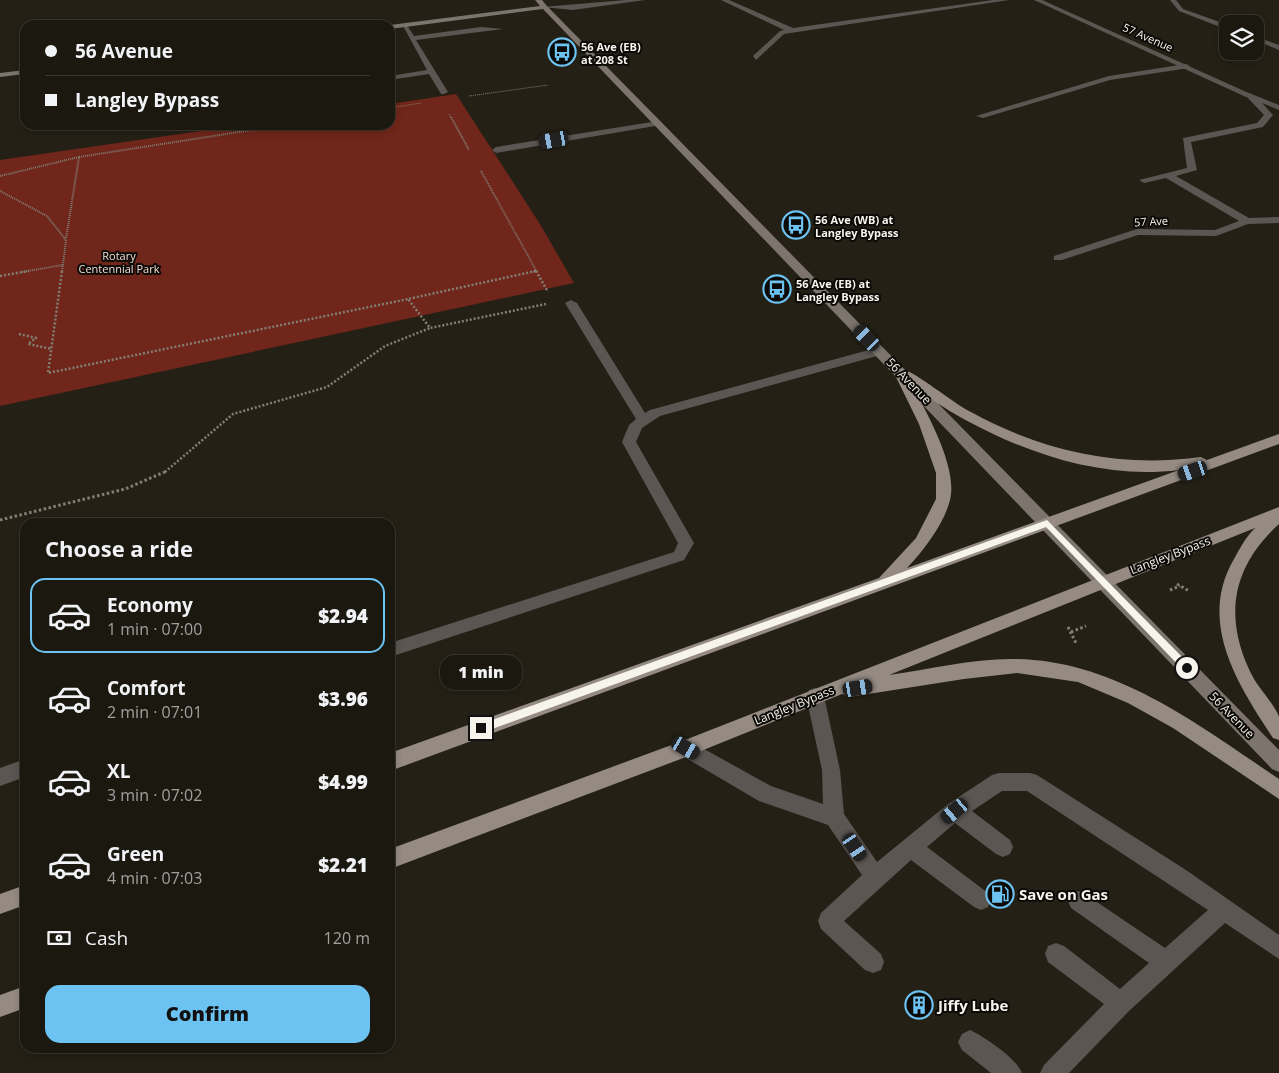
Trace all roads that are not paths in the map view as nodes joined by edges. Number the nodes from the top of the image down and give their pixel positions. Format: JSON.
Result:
{"nodes":[{"id":1,"x":538,"y":0,"type":"edge"},
{"id":2,"x":580,"y":0,"type":"edge"},
{"id":3,"x":642,"y":0,"type":"edge"},
{"id":4,"x":724,"y":0,"type":"edge"},
{"id":5,"x":1006,"y":0,"type":"edge"},
{"id":6,"x":1037,"y":0,"type":"edge"},
{"id":7,"x":1173,"y":0,"type":"edge"},
{"id":8,"x":545,"y":7,"type":"junction"},
{"id":9,"x":404,"y":25,"type":"junction"},
{"id":10,"x":1219,"y":25,"type":"edge"},
{"id":11,"x":395,"y":26,"type":"edge"},
{"id":12,"x":500,"y":29,"type":"dead end"},
{"id":13,"x":793,"y":31,"type":"junction"},
{"id":14,"x":412,"y":38,"type":"junction"},
{"id":15,"x":1264,"y":42,"type":"edge"},
{"id":16,"x":1279,"y":48,"type":"edge"},
{"id":17,"x":756,"y":58,"type":"dead end"},
{"id":18,"x":1186,"y":66,"type":"junction"},
{"id":19,"x":432,"y":71,"type":"junction"},
{"id":20,"x":20,"y":73,"type":"edge"},
{"id":21,"x":0,"y":75,"type":"edge"},
{"id":22,"x":395,"y":77,"type":"edge"},
{"id":23,"x":444,"y":92,"type":"dead end"},
{"id":24,"x":1249,"y":94,"type":"junction"},
{"id":25,"x":1279,"y":108,"type":"edge"},
{"id":26,"x":980,"y":116,"type":"dead end"},
{"id":27,"x":658,"y":123,"type":"junction"},
{"id":28,"x":496,"y":150,"type":"dead end"},
{"id":29,"x":1166,"y":175,"type":"junction"},
{"id":30,"x":1144,"y":180,"type":"dead end"},
{"id":31,"x":1279,"y":220,"type":"edge"},
{"id":32,"x":1246,"y":221,"type":"junction"},
{"id":33,"x":1058,"y":258,"type":"dead end"},
{"id":34,"x":571,"y":303,"type":"dead end"},
{"id":35,"x":880,"y":351,"type":"junction"},
{"id":36,"x":900,"y":372,"type":"junction"},
{"id":37,"x":642,"y":419,"type":"junction"},
{"id":38,"x":1279,"y":439,"type":"edge"},
{"id":39,"x":1226,"y":459,"type":"junction"},
{"id":40,"x":1279,"y":514,"type":"edge"},
{"id":41,"x":1047,"y":523,"type":"junction"},
{"id":42,"x":1103,"y":581,"type":"junction"},
{"id":43,"x":882,"y":582,"type":"junction"},
{"id":44,"x":395,"y":648,"type":"edge"},
{"id":45,"x":819,"y":695,"type":"junction"},
{"id":46,"x":1279,"y":732,"type":"edge"},
{"id":47,"x":686,"y":748,"type":"junction"},
{"id":48,"x":395,"y":760,"type":"edge"},
{"id":49,"x":1279,"y":763,"type":"edge"},
{"id":50,"x":20,"y":770,"type":"edge"},
{"id":51,"x":0,"y":777,"type":"edge"},
{"id":52,"x":1279,"y":790,"type":"edge"},
{"id":53,"x":955,"y":811,"type":"junction"},
{"id":54,"x":834,"y":817,"type":"junction"},
{"id":55,"x":1003,"y":847,"type":"dead end"},
{"id":56,"x":912,"y":848,"type":"junction"},
{"id":57,"x":395,"y":857,"type":"edge"},
{"id":58,"x":875,"y":877,"type":"junction"},
{"id":59,"x":20,"y":897,"type":"edge"},
{"id":60,"x":981,"y":900,"type":"dead end"},
{"id":61,"x":1078,"y":901,"type":"dead end"},
{"id":62,"x":0,"y":904,"type":"edge"},
{"id":63,"x":1224,"y":909,"type":"junction"},
{"id":64,"x":1279,"y":948,"type":"edge"},
{"id":65,"x":1056,"y":954,"type":"dead end"},
{"id":66,"x":874,"y":962,"type":"dead end"},
{"id":67,"x":1166,"y":962,"type":"junction"},
{"id":68,"x":20,"y":998,"type":"edge"},
{"id":69,"x":1121,"y":1003,"type":"junction"},
{"id":70,"x":0,"y":1006,"type":"edge"},
{"id":71,"x":970,"y":1042,"type":"dead end"},
{"id":72,"x":1010,"y":1073,"type":"edge"},
{"id":73,"x":1052,"y":1073,"type":"edge"}],
"edges":[{"from":1,"to":8,"type":"main road","name":"56 Avenue"},
{"from":2,"to":8,"type":"street"},
{"from":3,"to":8,"type":"street"},
{"from":4,"to":13,"type":"street"},
{"from":5,"to":13,"type":"street"},
{"from":6,"to":18,"type":"street","name":"57 Avenue"},
{"from":7,"to":10,"type":"street"},
{"from":8,"to":9,"type":"main road"},
{"from":8,"to":27,"type":"main road","name":"56 Avenue"},
{"from":9,"to":11,"type":"main road"},
{"from":9,"to":14,"type":"street"},
{"from":12,"to":14,"type":"street"},
{"from":13,"to":17,"type":"street"},
{"from":14,"to":19,"type":"street"},
{"from":15,"to":16,"type":"street"},
{"from":18,"to":24,"type":"street","name":"57 Avenue"},
{"from":18,"to":26,"type":"street"},
{"from":19,"to":22,"type":"street"},
{"from":19,"to":23,"type":"street"},
{"from":20,"to":21,"type":"main road"},
{"from":24,"to":25,"type":"street","name":"57 Avenue"},
{"from":24,"to":29,"type":"street"},
{"from":27,"to":28,"type":"street"},
{"from":27,"to":35,"type":"main road","name":"56 Avenue"},
{"from":29,"to":30,"type":"street"},
{"from":29,"to":32,"type":"street"},
{"from":31,"to":32,"type":"street","name":"57 Ave"},
{"from":32,"to":33,"type":"street","name":"57 Ave"},
{"from":34,"to":37,"type":"street"},
{"from":35,"to":36,"type":"main road","name":"56 Avenue"},
{"from":35,"to":37,"type":"street"},
{"from":36,"to":39,"type":"main road"},
{"from":36,"to":41,"type":"main road","name":"56 Avenue"},
{"from":36,"to":43,"type":"main road"},
{"from":37,"to":44,"type":"street"},
{"from":38,"to":39,"type":"main road"},
{"from":39,"to":41,"type":"main road"},
{"from":40,"to":42,"type":"main road","name":"Langley Bypass"},
{"from":40,"to":46,"type":"main road"},
{"from":41,"to":42,"type":"main road","name":"56 Avenue"},
{"from":41,"to":43,"type":"main road"},
{"from":42,"to":45,"type":"main road","name":"Langley Bypass"},
{"from":42,"to":49,"type":"main road","name":"56 Avenue"},
{"from":43,"to":48,"type":"main road"},
{"from":45,"to":47,"type":"main road","name":"Langley Bypass"},
{"from":45,"to":52,"type":"main road"},
{"from":45,"to":54,"type":"street"},
{"from":47,"to":54,"type":"street"},
{"from":47,"to":57,"type":"main road","name":"Langley Bypass"},
{"from":50,"to":51,"type":"street"},
{"from":53,"to":55,"type":"street"},
{"from":53,"to":56,"type":"street"},
{"from":53,"to":63,"type":"street"},
{"from":54,"to":58,"type":"street"},
{"from":56,"to":58,"type":"street"},
{"from":56,"to":60,"type":"street"},
{"from":58,"to":66,"type":"street"},
{"from":59,"to":62,"type":"main road"},
{"from":61,"to":67,"type":"street"},
{"from":63,"to":64,"type":"street"},
{"from":63,"to":67,"type":"street"},
{"from":65,"to":69,"type":"street"},
{"from":67,"to":69,"type":"street"},
{"from":68,"to":70,"type":"main road"},
{"from":69,"to":73,"type":"street"},
{"from":71,"to":72,"type":"street"}]}
